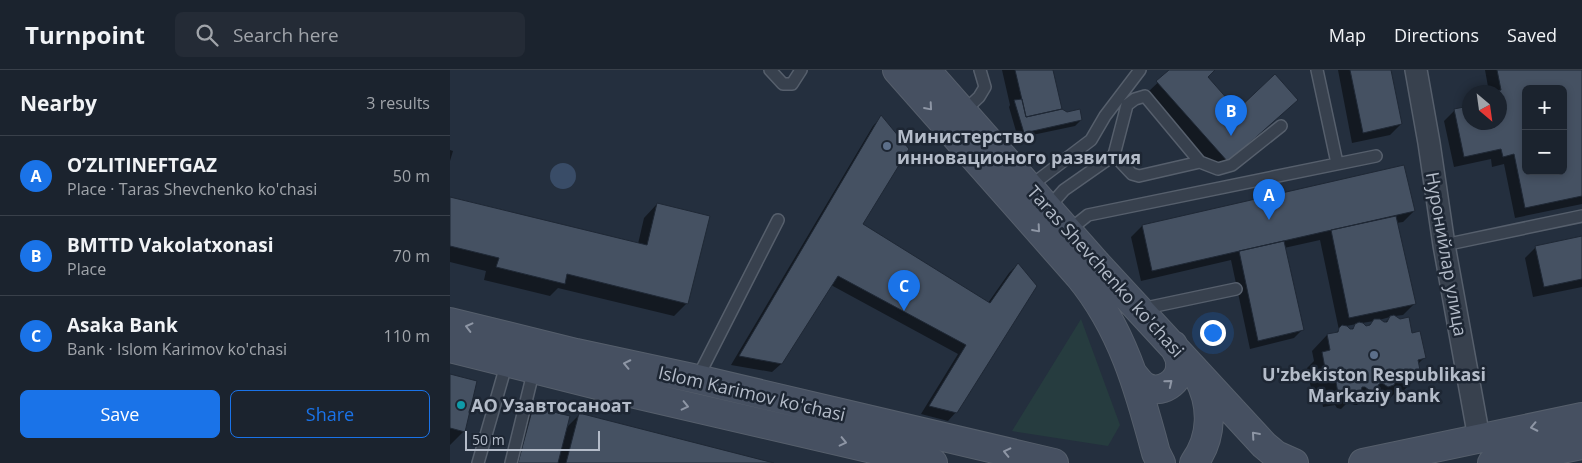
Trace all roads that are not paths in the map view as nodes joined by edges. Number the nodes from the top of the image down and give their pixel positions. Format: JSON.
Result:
{"nodes":[{"id":1,"x":770,"y":70,"type":"edge"},
{"id":2,"x":801,"y":70,"type":"edge"},
{"id":3,"x":897,"y":70,"type":"edge"},
{"id":4,"x":926,"y":70,"type":"edge"},
{"id":5,"x":980,"y":70,"type":"edge"},
{"id":6,"x":1140,"y":70,"type":"edge"},
{"id":7,"x":1317,"y":70,"type":"edge"},
{"id":8,"x":1416,"y":70,"type":"edge"},
{"id":9,"x":963,"y":112,"type":"junction"},
{"id":10,"x":1281,"y":126,"type":"dead end"},
{"id":11,"x":1114,"y":155,"type":"junction"},
{"id":12,"x":1376,"y":156,"type":"dead end"},
{"id":13,"x":1200,"y":162,"type":"junction"},
{"id":14,"x":1337,"y":163,"type":"junction"},
{"id":15,"x":1030,"y":187,"type":"junction"},
{"id":16,"x":1048,"y":208,"type":"junction"},
{"id":17,"x":1582,"y":216,"type":"edge"},
{"id":18,"x":778,"y":220,"type":"dead end"},
{"id":19,"x":1068,"y":231,"type":"junction"},
{"id":20,"x":1444,"y":245,"type":"junction"},
{"id":21,"x":1236,"y":290,"type":"dead end"},
{"id":22,"x":1140,"y":310,"type":"junction"},
{"id":23,"x":450,"y":322,"type":"edge"},
{"id":24,"x":1173,"y":345,"type":"junction"},
{"id":25,"x":450,"y":348,"type":"edge"},
{"id":26,"x":507,"y":362,"type":"junction"},
{"id":27,"x":1192,"y":366,"type":"junction"},
{"id":28,"x":534,"y":369,"type":"junction"},
{"id":29,"x":1133,"y":374,"type":"junction"},
{"id":30,"x":697,"y":379,"type":"junction"},
{"id":31,"x":1582,"y":417,"type":"edge"},
{"id":32,"x":1479,"y":438,"type":"junction"},
{"id":33,"x":1582,"y":444,"type":"edge"},
{"id":34,"x":1153,"y":455,"type":"edge"},
{"id":35,"x":478,"y":463,"type":"edge"},
{"id":36,"x":511,"y":463,"type":"edge"},
{"id":37,"x":933,"y":463,"type":"edge"},
{"id":38,"x":1054,"y":463,"type":"edge"},
{"id":39,"x":1194,"y":463,"type":"edge"},
{"id":40,"x":1294,"y":463,"type":"edge"},
{"id":41,"x":1363,"y":463,"type":"edge"},
{"id":42,"x":1492,"y":463,"type":"edge"}],
"edges":[{"from":1,"to":2,"type":"lane"},
{"from":3,"to":29,"type":"main road","name":"Taras Shevchenko ko'chasi","one_way":true},
{"from":4,"to":9,"type":"main road","name":"Taras Shevchenko ko'chasi"},
{"from":5,"to":9,"type":"lane"},
{"from":6,"to":15,"type":"lane"},
{"from":7,"to":14,"type":"lane"},
{"from":8,"to":20,"type":"street","name":"Нуронийлар улица"},
{"from":9,"to":15,"type":"main road","name":"Taras Shevchenko ko'chasi"},
{"from":10,"to":13,"type":"lane"},
{"from":11,"to":13,"type":"lane"},
{"from":11,"to":13,"type":"lane"},
{"from":11,"to":16,"type":"lane"},
{"from":12,"to":14,"type":"lane"},
{"from":14,"to":19,"type":"lane"},
{"from":15,"to":16,"type":"main road","name":"Taras Shevchenko ko'chasi"},
{"from":16,"to":19,"type":"main road","name":"Taras Shevchenko ko'chasi"},
{"from":17,"to":20,"type":"lane"},
{"from":18,"to":30,"type":"lane"},
{"from":19,"to":22,"type":"main road","name":"Taras Shevchenko ko'chasi"},
{"from":20,"to":32,"type":"street","name":"Нуронийлар улица"},
{"from":21,"to":22,"type":"lane"},
{"from":22,"to":24,"type":"main road","name":"Taras Shevchenko ko'chasi"},
{"from":30,"to":23,"type":"main road","name":"Islom Karimov ko'chasi","one_way":true},
{"from":24,"to":27,"type":"main road","name":"Taras Shevchenko ko'chasi"},
{"from":29,"to":24,"type":"main road","one_way":true},
{"from":25,"to":26,"type":"main road","name":"Islom Karimov ko'chasi"},
{"from":26,"to":28,"type":"main road","name":"Islom Karimov ko'chasi"},
{"from":26,"to":35,"type":"lane"},
{"from":27,"to":39,"type":"main road"},
{"from":40,"to":27,"type":"main road","name":"Taras Shevchenko ko'chasi","one_way":true},
{"from":28,"to":36,"type":"lane"},
{"from":28,"to":37,"type":"main road","name":"Islom Karimov ko'chasi","one_way":true},
{"from":29,"to":34,"type":"main road","name":"Taras Shevchenko ko'chasi"},
{"from":38,"to":30,"type":"main road","name":"Islom Karimov ko'chasi","one_way":true},
{"from":31,"to":32,"type":"main road","one_way":true},
{"from":32,"to":41,"type":"main road"},
{"from":33,"to":42,"type":"main road"}]}
